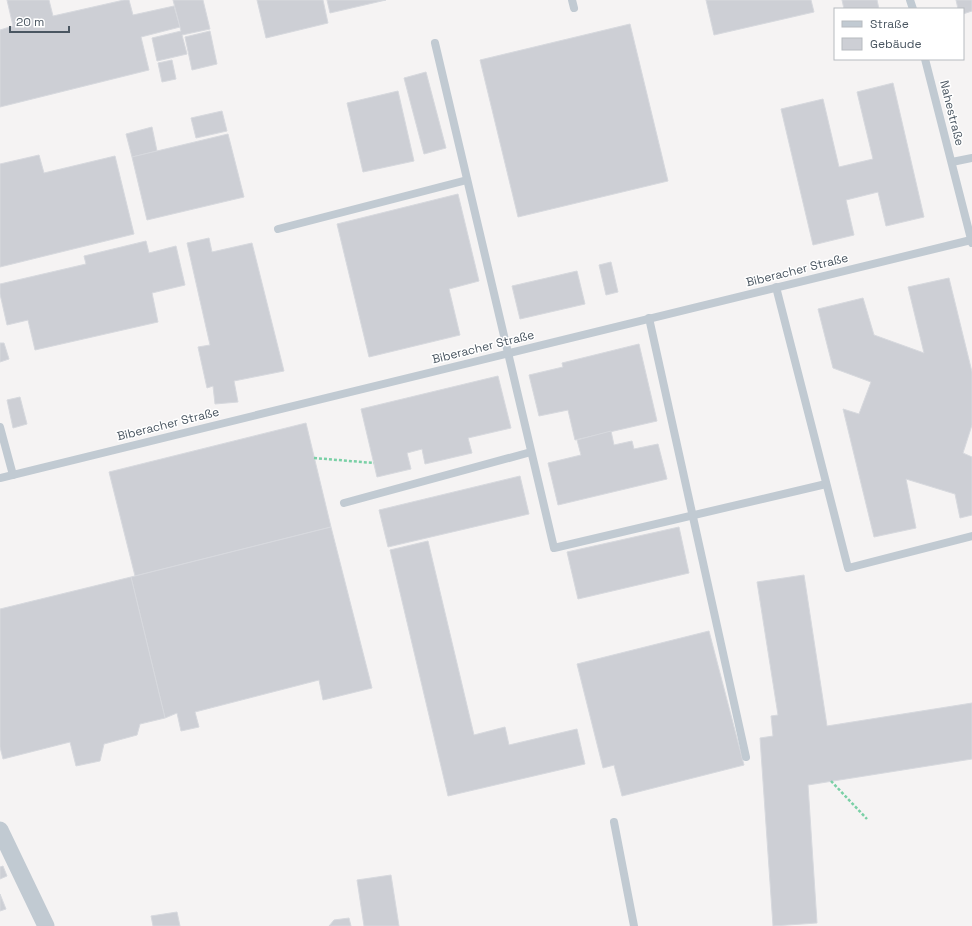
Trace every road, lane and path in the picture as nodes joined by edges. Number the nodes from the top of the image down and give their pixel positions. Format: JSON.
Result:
{"nodes":[{"id":1,"x":435,"y":43,"type":"dead end"},
{"id":2,"x":925,"y":60,"type":"edge"},
{"id":3,"x":972,"y":158,"type":"edge"},
{"id":4,"x":952,"y":162,"type":"junction"},
{"id":5,"x":467,"y":180,"type":"junction"},
{"id":6,"x":278,"y":229,"type":"dead end"},
{"id":7,"x":971,"y":241,"type":"edge"},
{"id":8,"x":776,"y":287,"type":"junction"},
{"id":9,"x":648,"y":318,"type":"junction"},
{"id":10,"x":507,"y":353,"type":"junction"},
{"id":11,"x":0,"y":427,"type":"edge"},
{"id":12,"x":531,"y":452,"type":"junction"},
{"id":13,"x":314,"y":458,"type":"dead end"},
{"id":14,"x":374,"y":463,"type":"dead end"},
{"id":15,"x":13,"y":475,"type":"junction"},
{"id":16,"x":0,"y":478,"type":"edge"},
{"id":17,"x":826,"y":484,"type":"junction"},
{"id":18,"x":344,"y":504,"type":"dead end"},
{"id":19,"x":693,"y":514,"type":"junction"},
{"id":20,"x":972,"y":536,"type":"edge"},
{"id":21,"x":746,"y":757,"type":"dead end"},
{"id":22,"x":831,"y":781,"type":"dead end"},
{"id":23,"x":867,"y":819,"type":"dead end"},
{"id":24,"x":614,"y":822,"type":"dead end"},
{"id":25,"x":0,"y":830,"type":"edge"},
{"id":26,"x":46,"y":926,"type":"edge"},
{"id":27,"x":634,"y":926,"type":"edge"}],
"edges":[{"from":1,"to":5,"type":"lane"},
{"from":2,"to":4,"type":"lane","name":"Nahestraße"},
{"from":3,"to":4,"type":"lane"},
{"from":4,"to":7,"type":"lane","name":"Nahestraße"},
{"from":5,"to":6,"type":"lane"},
{"from":5,"to":10,"type":"lane"},
{"from":7,"to":8,"type":"lane","name":"Biberacher Straße"},
{"from":8,"to":9,"type":"lane","name":"Biberacher Straße"},
{"from":8,"to":17,"type":"lane"},
{"from":9,"to":10,"type":"lane","name":"Biberacher Straße"},
{"from":9,"to":19,"type":"lane"},
{"from":10,"to":12,"type":"lane"},
{"from":10,"to":15,"type":"lane","name":"Biberacher Straße"},
{"from":11,"to":15,"type":"lane"},
{"from":12,"to":18,"type":"lane"},
{"from":12,"to":19,"type":"lane"},
{"from":13,"to":14,"type":"path","bridge":true},
{"from":15,"to":16,"type":"lane","name":"Biberacher Straße"},
{"from":17,"to":19,"type":"lane"},
{"from":17,"to":20,"type":"lane"},
{"from":19,"to":21,"type":"lane"},
{"from":22,"to":23,"type":"path"},
{"from":24,"to":27,"type":"lane"},
{"from":25,"to":26,"type":"street"}]}
